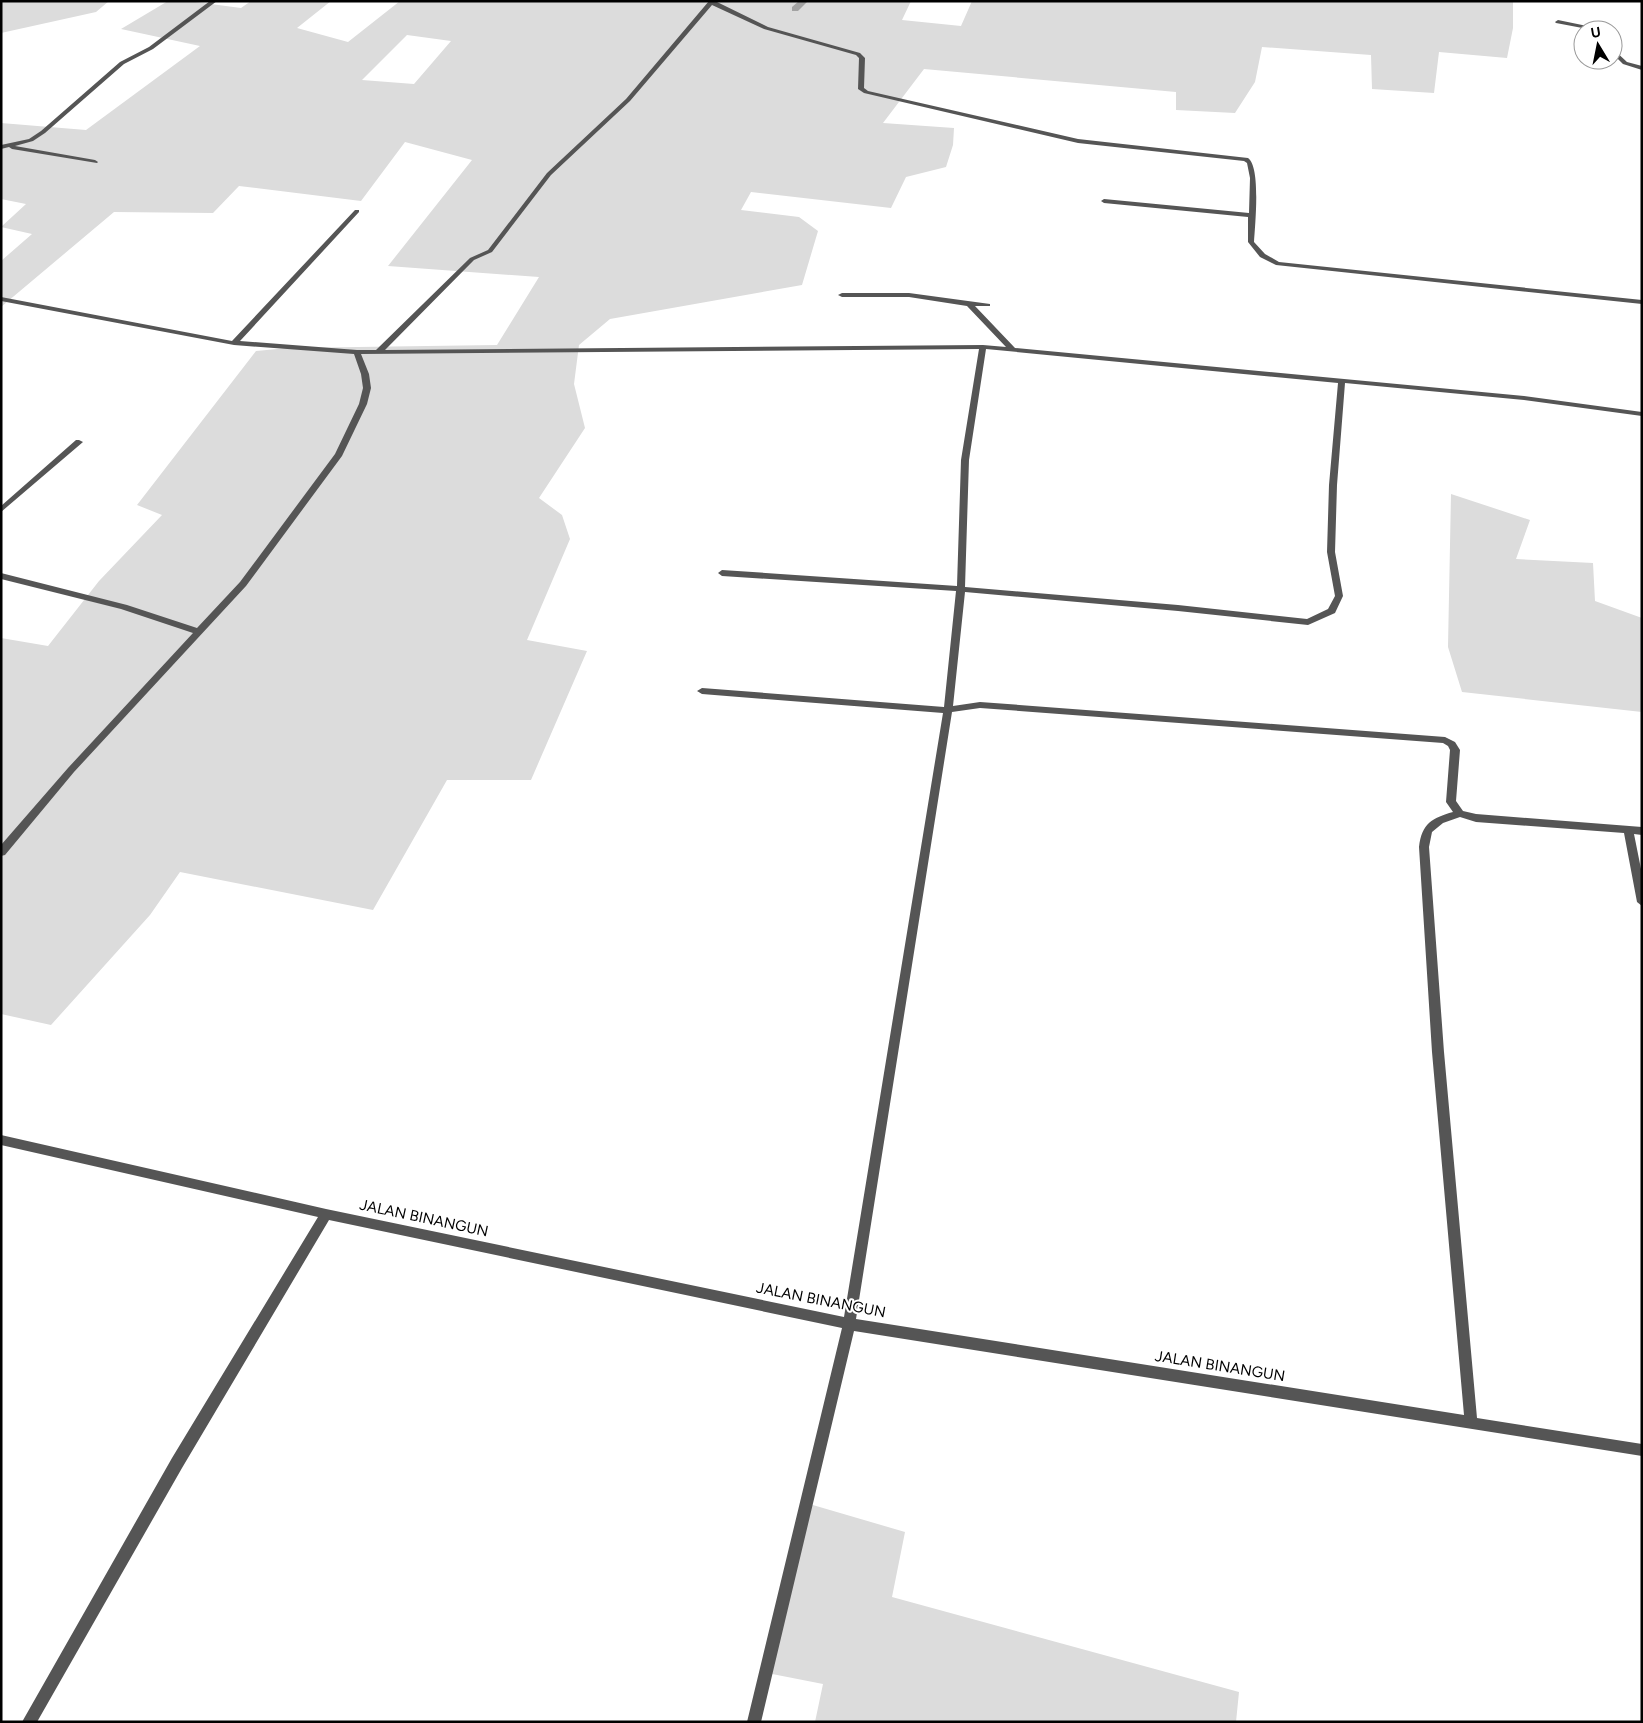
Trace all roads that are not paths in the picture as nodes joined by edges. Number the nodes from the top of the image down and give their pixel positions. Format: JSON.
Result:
{"nodes":[{"id":1,"x":214,"y":1,"type":"edge"},
{"id":2,"x":711,"y":2,"type":"edge"},
{"id":3,"x":1558,"y":22,"type":"dead end"},
{"id":4,"x":1573,"y":25,"type":"edge"},
{"id":5,"x":1623,"y":61,"type":"edge"},
{"id":6,"x":1642,"y":68,"type":"edge"},
{"id":7,"x":9,"y":146,"type":"junction"},
{"id":8,"x":1,"y":147,"type":"edge"},
{"id":9,"x":95,"y":162,"type":"dead end"},
{"id":10,"x":1104,"y":201,"type":"dead end"},
{"id":11,"x":357,"y":211,"type":"dead end"},
{"id":12,"x":1253,"y":215,"type":"junction"},
{"id":13,"x":842,"y":295,"type":"dead end"},
{"id":14,"x":1,"y":299,"type":"edge"},
{"id":15,"x":1642,"y":302,"type":"edge"},
{"id":16,"x":969,"y":304,"type":"junction"},
{"id":17,"x":988,"y":305,"type":"dead end"},
{"id":18,"x":234,"y":343,"type":"junction"},
{"id":19,"x":983,"y":347,"type":"junction"},
{"id":20,"x":1012,"y":349,"type":"junction"},
{"id":21,"x":357,"y":352,"type":"junction"},
{"id":22,"x":378,"y":353,"type":"junction"},
{"id":23,"x":1342,"y":380,"type":"junction"},
{"id":24,"x":1642,"y":414,"type":"edge"},
{"id":25,"x":79,"y":442,"type":"dead end"},
{"id":26,"x":1,"y":510,"type":"edge"},
{"id":27,"x":722,"y":573,"type":"dead end"},
{"id":28,"x":1,"y":576,"type":"edge"},
{"id":29,"x":961,"y":589,"type":"junction"},
{"id":30,"x":199,"y":632,"type":"junction"},
{"id":31,"x":702,"y":691,"type":"dead end"},
{"id":32,"x":948,"y":710,"type":"junction"},
{"id":33,"x":1460,"y":813,"type":"junction"},
{"id":34,"x":1628,"y":829,"type":"junction"},
{"id":35,"x":1642,"y":831,"type":"edge"},
{"id":36,"x":1,"y":852,"type":"edge"},
{"id":37,"x":1642,"y":902,"type":"edge"},
{"id":38,"x":1,"y":1140,"type":"edge"},
{"id":39,"x":326,"y":1214,"type":"junction"},
{"id":40,"x":849,"y":1324,"type":"junction"},
{"id":41,"x":1471,"y":1423,"type":"junction"},
{"id":42,"x":1642,"y":1450,"type":"edge"},
{"id":43,"x":29,"y":1722,"type":"edge"},
{"id":44,"x":754,"y":1722,"type":"edge"}],
"edges":[{"from":1,"to":7,"type":"street"},
{"from":2,"to":12,"type":"street"},
{"from":2,"to":22,"type":"street"},
{"from":3,"to":4,"type":"street"},
{"from":5,"to":6,"type":"street"},
{"from":7,"to":8,"type":"street"},
{"from":7,"to":9,"type":"street"},
{"from":10,"to":12,"type":"street"},
{"from":11,"to":18,"type":"street"},
{"from":12,"to":15,"type":"street"},
{"from":13,"to":16,"type":"street"},
{"from":14,"to":18,"type":"street"},
{"from":16,"to":17,"type":"street"},
{"from":16,"to":20,"type":"street"},
{"from":18,"to":21,"type":"street"},
{"from":19,"to":20,"type":"street"},
{"from":19,"to":22,"type":"street"},
{"from":19,"to":29,"type":"street"},
{"from":20,"to":23,"type":"street"},
{"from":21,"to":22,"type":"street"},
{"from":21,"to":30,"type":"street"},
{"from":23,"to":24,"type":"street"},
{"from":23,"to":29,"type":"street"},
{"from":25,"to":26,"type":"street"},
{"from":27,"to":29,"type":"street"},
{"from":28,"to":30,"type":"street"},
{"from":29,"to":32,"type":"street"},
{"from":30,"to":36,"type":"street"},
{"from":31,"to":32,"type":"street"},
{"from":32,"to":33,"type":"street"},
{"from":32,"to":40,"type":"street"},
{"from":33,"to":34,"type":"street"},
{"from":33,"to":41,"type":"street"},
{"from":34,"to":35,"type":"street"},
{"from":34,"to":37,"type":"street"},
{"from":38,"to":39,"type":"street","name":"JALAN BINANGUN"},
{"from":39,"to":40,"type":"street","name":"JALAN BINANGUN"},
{"from":39,"to":43,"type":"street"},
{"from":40,"to":41,"type":"street","name":"JALAN BINANGUN"},
{"from":40,"to":44,"type":"street"},
{"from":41,"to":42,"type":"street","name":"JALAN BINANGUN"}]}
